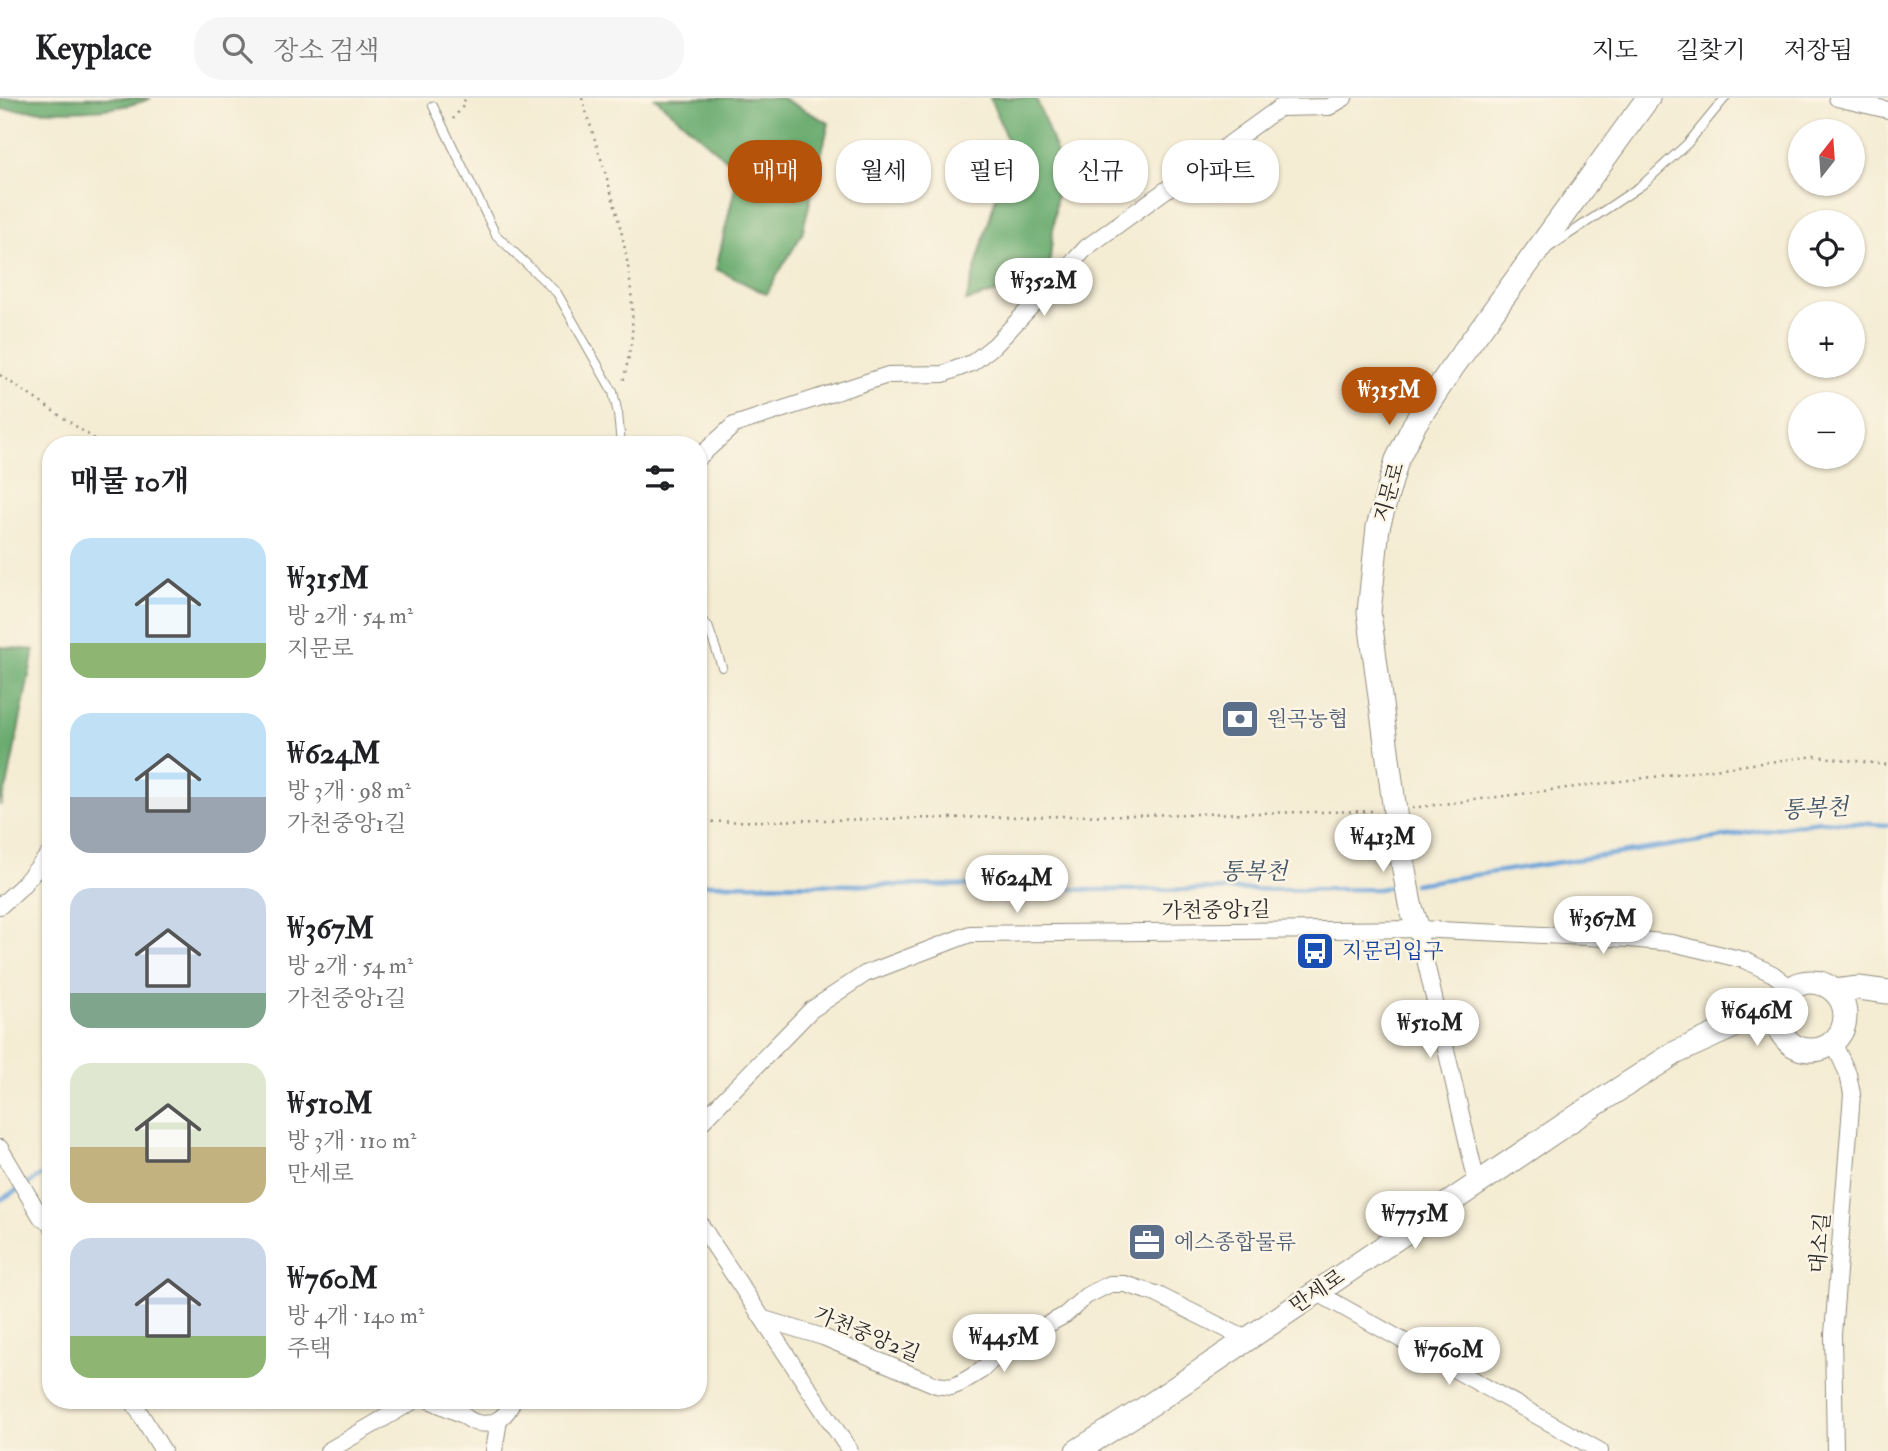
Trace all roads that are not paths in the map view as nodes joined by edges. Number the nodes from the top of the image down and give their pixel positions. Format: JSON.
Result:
{"nodes":[{"id":1,"x":1344,"y":98,"type":"edge"},
{"id":2,"x":1648,"y":98,"type":"edge"},
{"id":3,"x":1725,"y":98,"type":"edge"},
{"id":4,"x":1837,"y":98,"type":"edge"},
{"id":5,"x":432,"y":106,"type":"dead end"},
{"id":6,"x":1888,"y":110,"type":"edge"},
{"id":7,"x":1530,"y":260,"type":"junction"},
{"id":8,"x":620,"y":436,"type":"edge"},
{"id":9,"x":707,"y":450,"type":"edge"},
{"id":10,"x":707,"y":625,"type":"edge"},
{"id":11,"x":722,"y":667,"type":"dead end"},
{"id":12,"x":42,"y":862,"type":"edge"},
{"id":13,"x":0,"y":906,"type":"edge"},
{"id":14,"x":1418,"y":929,"type":"junction"},
{"id":15,"x":1886,"y":991,"type":"edge"},
{"id":16,"x":1840,"y":1001,"type":"junction"},
{"id":17,"x":1782,"y":1007,"type":"junction"},
{"id":18,"x":1833,"y":1042,"type":"junction"},
{"id":19,"x":707,"y":1117,"type":"edge"},
{"id":20,"x":0,"y":1148,"type":"edge"},
{"id":21,"x":1477,"y":1183,"type":"junction"},
{"id":22,"x":42,"y":1215,"type":"edge"},
{"id":23,"x":707,"y":1235,"type":"edge"},
{"id":24,"x":1316,"y":1292,"type":"junction"},
{"id":25,"x":764,"y":1319,"type":"junction"},
{"id":26,"x":1246,"y":1339,"type":"junction"},
{"id":27,"x":137,"y":1409,"type":"edge"},
{"id":28,"x":400,"y":1409,"type":"edge"},
{"id":29,"x":459,"y":1409,"type":"edge"},
{"id":30,"x":508,"y":1409,"type":"edge"},
{"id":31,"x":499,"y":1420,"type":"junction"},
{"id":32,"x":846,"y":1449,"type":"edge"},
{"id":33,"x":163,"y":1451,"type":"edge"},
{"id":34,"x":328,"y":1451,"type":"edge"},
{"id":35,"x":494,"y":1451,"type":"edge"},
{"id":36,"x":1076,"y":1451,"type":"edge"},
{"id":37,"x":1600,"y":1451,"type":"edge"},
{"id":38,"x":1835,"y":1451,"type":"edge"}],
"edges":[{"from":1,"to":9,"type":"street"},
{"from":2,"to":7,"type":"main road","name":"지문로"},
{"from":3,"to":7,"type":"lane"},
{"from":4,"to":6,"type":"street"},
{"from":5,"to":8,"type":"lane"},
{"from":7,"to":14,"type":"main road","name":"지문로"},
{"from":10,"to":11,"type":"lane"},
{"from":12,"to":13,"type":"street"},
{"from":14,"to":17,"type":"street","name":"가천중앙1길"},
{"from":14,"to":19,"type":"street","name":"가천중앙1길"},
{"from":14,"to":21,"type":"street"},
{"from":15,"to":16,"type":"main road"},
{"from":16,"to":17,"type":"main road"},
{"from":16,"to":18,"type":"main road"},
{"from":17,"to":18,"type":"main road"},
{"from":17,"to":21,"type":"main road","name":"만세로"},
{"from":18,"to":38,"type":"street","name":"대소길"},
{"from":20,"to":22,"type":"street"},
{"from":21,"to":24,"type":"main road","name":"만세로"},
{"from":23,"to":25,"type":"street"},
{"from":24,"to":26,"type":"main road","name":"만세로"},
{"from":24,"to":37,"type":"street"},
{"from":25,"to":26,"type":"street","name":"가천중앙2길"},
{"from":25,"to":32,"type":"street"},
{"from":26,"to":36,"type":"main road","name":"만세로"},
{"from":27,"to":33,"type":"street"},
{"from":28,"to":34,"type":"street"},
{"from":29,"to":31,"type":"street"},
{"from":30,"to":31,"type":"street"},
{"from":31,"to":35,"type":"street"}]}
